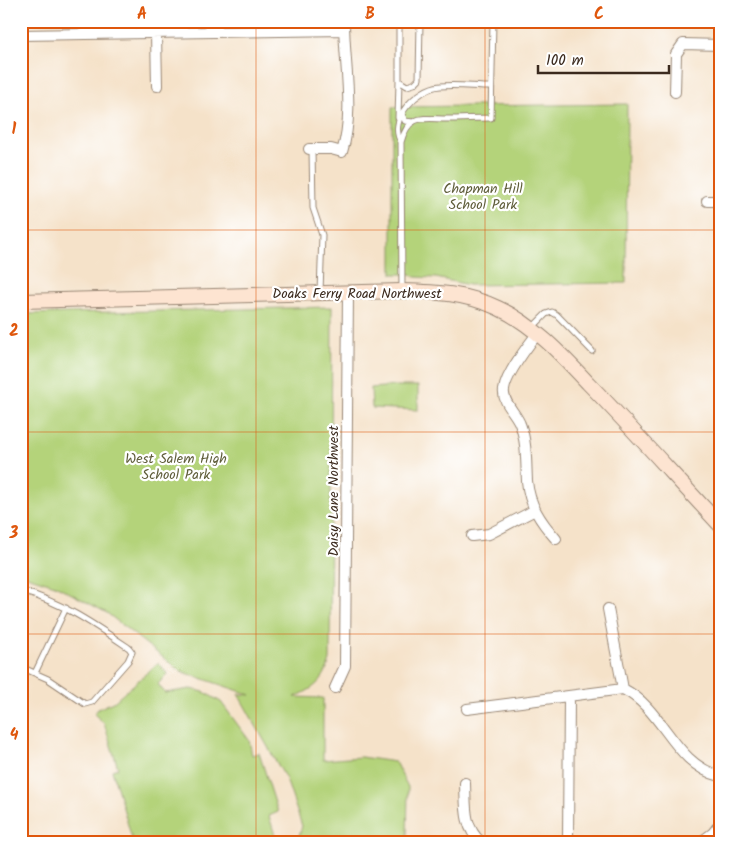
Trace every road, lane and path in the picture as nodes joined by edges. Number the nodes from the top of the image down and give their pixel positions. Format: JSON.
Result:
{"nodes":[{"id":1,"x":100,"y":21,"type":"edge"},
{"id":2,"x":398,"y":21,"type":"edge"},
{"id":3,"x":420,"y":21,"type":"edge"},
{"id":4,"x":492,"y":21,"type":"edge"},
{"id":5,"x":344,"y":26,"type":"edge"},
{"id":6,"x":100,"y":34,"type":"junction"},
{"id":7,"x":156,"y":34,"type":"junction"},
{"id":8,"x":21,"y":36,"type":"edge"},
{"id":9,"x":720,"y":45,"type":"edge"},
{"id":10,"x":399,"y":81,"type":"junction"},
{"id":11,"x":157,"y":86,"type":"dead end"},
{"id":12,"x":491,"y":87,"type":"junction"},
{"id":13,"x":675,"y":92,"type":"dead end"},
{"id":14,"x":400,"y":116,"type":"junction"},
{"id":15,"x":413,"y":122,"type":"junction"},
{"id":16,"x":401,"y":142,"type":"junction"},
{"id":17,"x":310,"y":149,"type":"joint"},
{"id":18,"x":707,"y":201,"type":"dead end"},
{"id":19,"x":720,"y":201,"type":"edge"},
{"id":20,"x":402,"y":291,"type":"junction"},
{"id":21,"x":348,"y":292,"type":"junction"},
{"id":22,"x":320,"y":293,"type":"junction"},
{"id":23,"x":21,"y":300,"type":"edge"},
{"id":24,"x":534,"y":332,"type":"junction"},
{"id":25,"x":592,"y":351,"type":"dead end"},
{"id":26,"x":535,"y":510,"type":"junction"},
{"id":27,"x":720,"y":525,"type":"edge"},
{"id":28,"x":472,"y":536,"type":"dead end"},
{"id":29,"x":556,"y":539,"type":"dead end"},
{"id":30,"x":21,"y":591,"type":"edge"},
{"id":31,"x":66,"y":608,"type":"junction"},
{"id":32,"x":608,"y":609,"type":"dead end"},
{"id":33,"x":21,"y":667,"type":"edge"},
{"id":34,"x":35,"y":673,"type":"junction"},
{"id":35,"x":335,"y":688,"type":"dead end"},
{"id":36,"x":623,"y":689,"type":"junction"},
{"id":37,"x":569,"y":696,"type":"junction"},
{"id":38,"x":467,"y":709,"type":"dead end"},
{"id":39,"x":720,"y":776,"type":"edge"},
{"id":40,"x":465,"y":783,"type":"dead end"},
{"id":41,"x":720,"y":824,"type":"edge"},
{"id":42,"x":481,"y":842,"type":"edge"},
{"id":43,"x":568,"y":842,"type":"edge"},
{"id":44,"x":701,"y":842,"type":"edge"}],
"edges":[{"from":1,"to":6,"type":"street"},
{"from":2,"to":10,"type":"lane"},
{"from":3,"to":10,"type":"lane"},
{"from":4,"to":12,"type":"lane"},
{"from":5,"to":7,"type":"street"},
{"from":5,"to":17,"type":"street"},
{"from":6,"to":7,"type":"street"},
{"from":6,"to":8,"type":"street"},
{"from":7,"to":11,"type":"street"},
{"from":9,"to":13,"type":"street"},
{"from":10,"to":14,"type":"lane"},
{"from":12,"to":14,"type":"lane"},
{"from":12,"to":15,"type":"lane"},
{"from":14,"to":15,"type":"lane"},
{"from":14,"to":16,"type":"lane"},
{"from":15,"to":16,"type":"lane"},
{"from":16,"to":20,"type":"lane"},
{"from":17,"to":22,"type":"lane"},
{"from":18,"to":19,"type":"street"},
{"from":20,"to":21,"type":"main road","name":"Doaks Ferry Road Northwest"},
{"from":20,"to":24,"type":"main road","name":"Doaks Ferry Road Northwest"},
{"from":21,"to":22,"type":"main road","name":"Doaks Ferry Road Northwest"},
{"from":21,"to":35,"type":"street","name":"Daisy Lane Northwest"},
{"from":22,"to":23,"type":"main road","name":"Doaks Ferry Road Northwest"},
{"from":24,"to":25,"type":"lane"},
{"from":24,"to":26,"type":"street"},
{"from":24,"to":27,"type":"main road","name":"Doaks Ferry Road Northwest"},
{"from":26,"to":28,"type":"street"},
{"from":26,"to":29,"type":"street"},
{"from":30,"to":31,"type":"lane"},
{"from":31,"to":34,"type":"lane"},
{"from":31,"to":34,"type":"lane"},
{"from":32,"to":36,"type":"street"},
{"from":33,"to":34,"type":"lane"},
{"from":36,"to":37,"type":"street"},
{"from":36,"to":39,"type":"street"},
{"from":37,"to":38,"type":"street"},
{"from":37,"to":43,"type":"street"},
{"from":40,"to":42,"type":"street"},
{"from":41,"to":44,"type":"street"}]}
